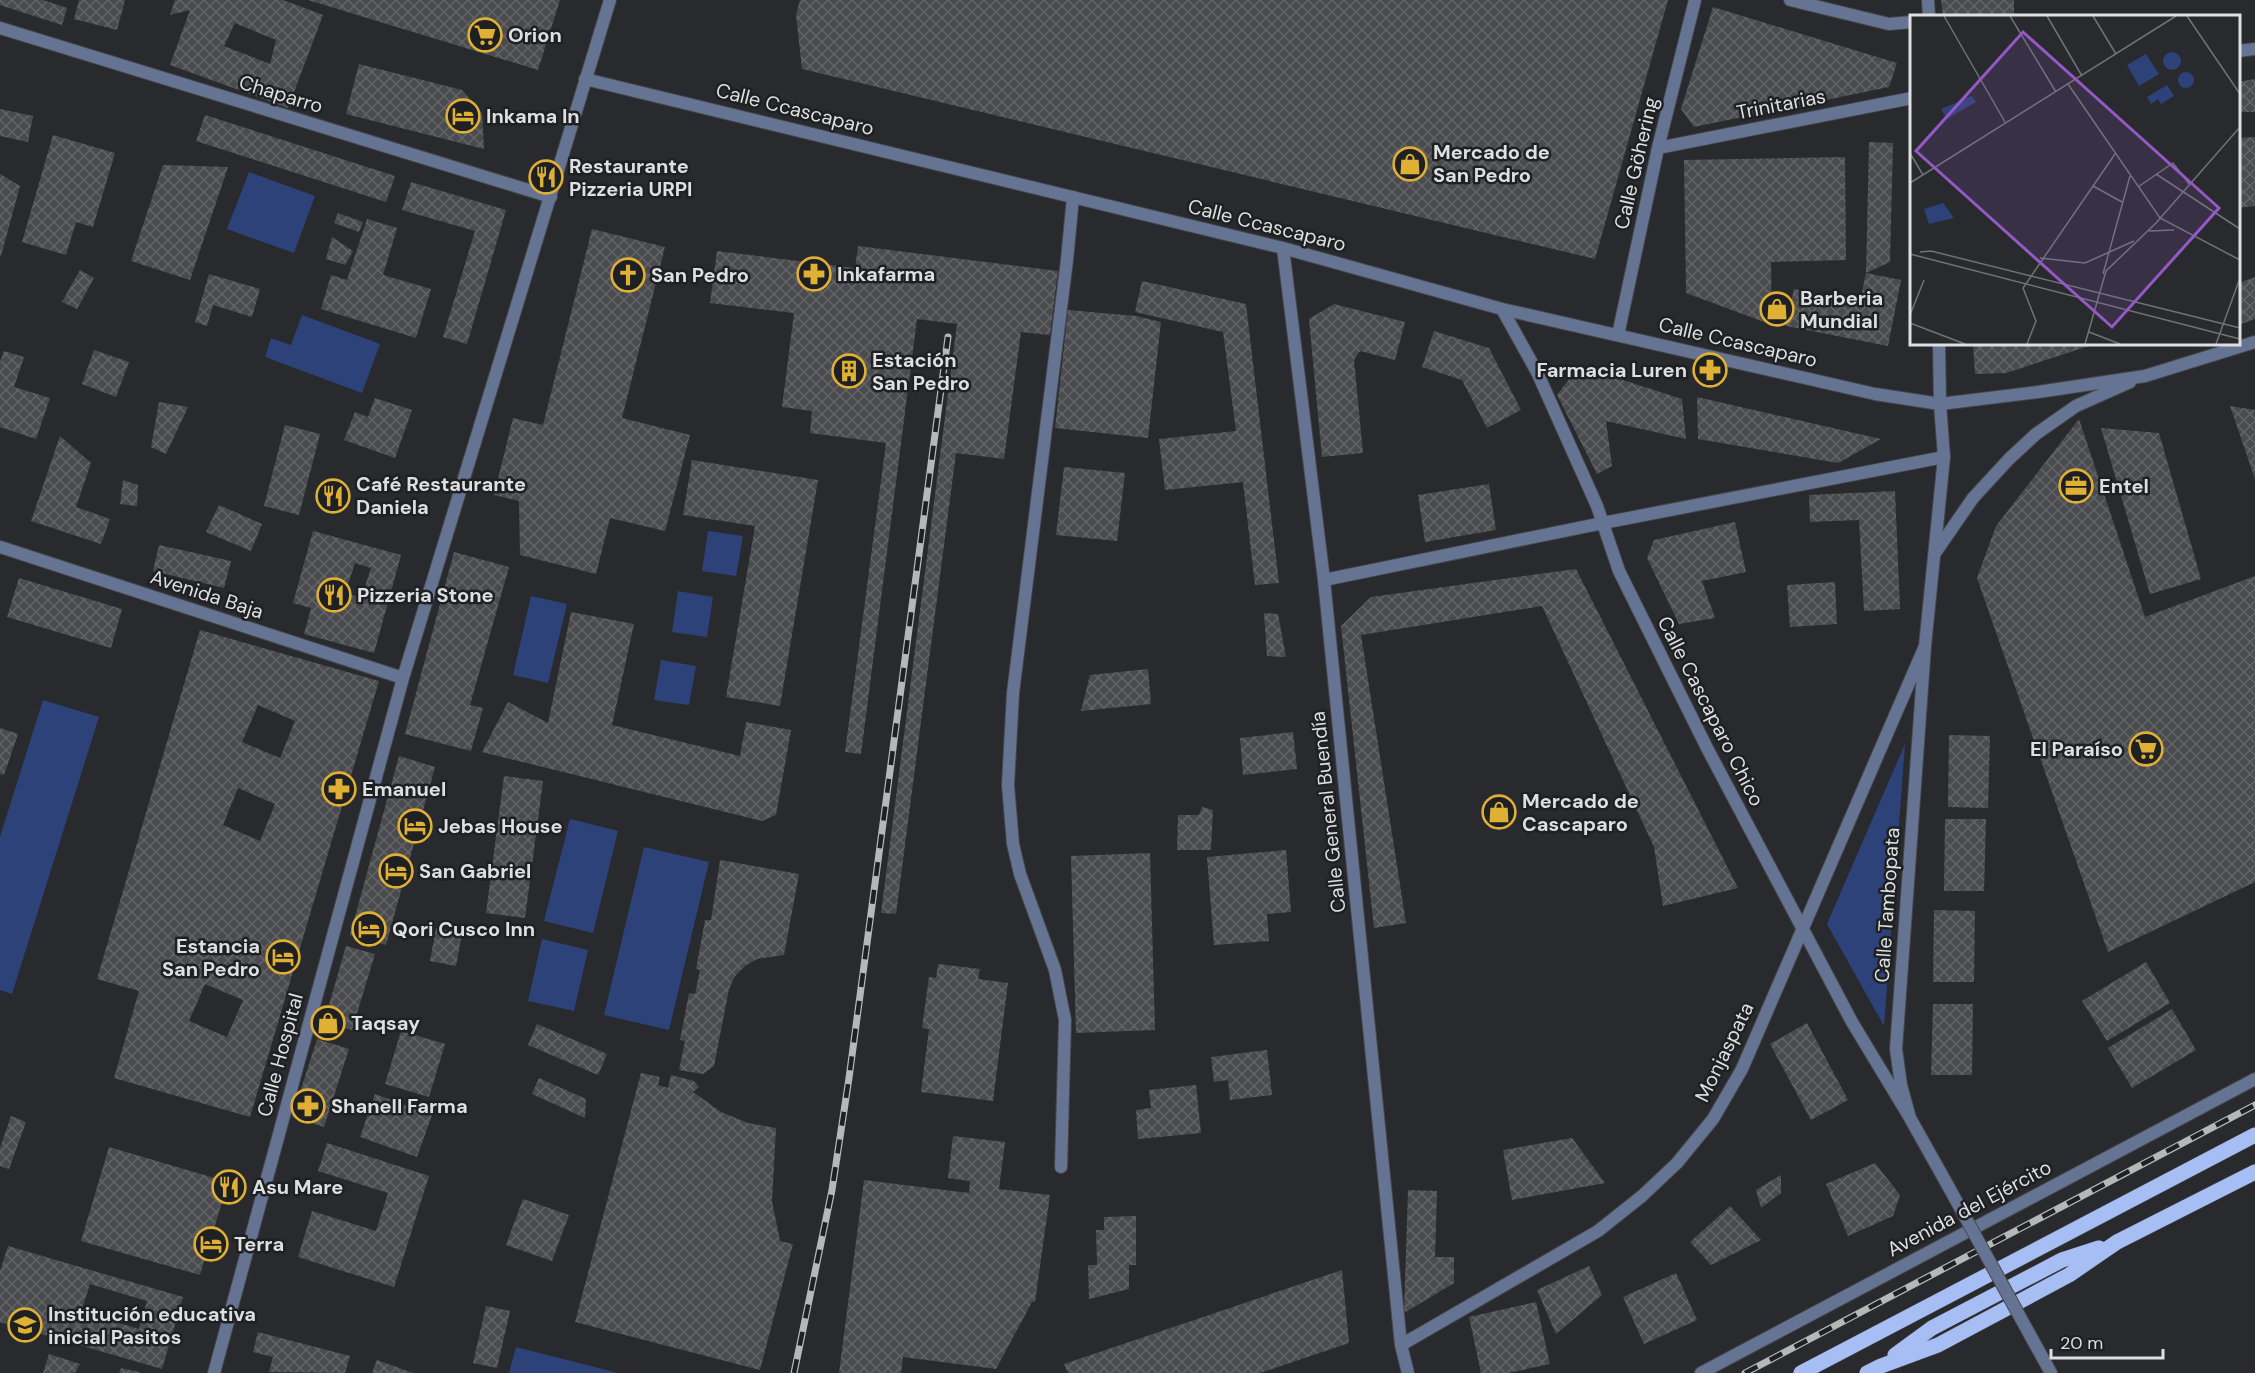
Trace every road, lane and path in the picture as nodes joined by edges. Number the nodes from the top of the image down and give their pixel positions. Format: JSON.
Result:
{"nodes":[{"id":1,"x":610,"y":0,"type":"edge"},
{"id":2,"x":1695,"y":0,"type":"edge"},
{"id":3,"x":1790,"y":0,"type":"edge"},
{"id":4,"x":1910,"y":22,"type":"edge"},
{"id":5,"x":0,"y":28,"type":"edge"},
{"id":6,"x":2255,"y":49,"type":"edge"},
{"id":7,"x":2240,"y":51,"type":"edge"},
{"id":8,"x":585,"y":79,"type":"junction"},
{"id":9,"x":1910,"y":98,"type":"edge"},
{"id":10,"x":1658,"y":148,"type":"junction"},
{"id":11,"x":551,"y":197,"type":"junction"},
{"id":12,"x":1073,"y":197,"type":"junction"},
{"id":13,"x":1283,"y":248,"type":"junction"},
{"id":14,"x":1502,"y":309,"type":"junction"},
{"id":15,"x":1618,"y":335,"type":"junction"},
{"id":16,"x":2255,"y":342,"type":"edge"},
{"id":17,"x":1939,"y":345,"type":"edge"},
{"id":18,"x":2145,"y":375,"type":"junction"},
{"id":19,"x":1940,"y":404,"type":"junction"},
{"id":20,"x":1944,"y":457,"type":"junction"},
{"id":21,"x":1603,"y":523,"type":"junction"},
{"id":22,"x":0,"y":547,"type":"edge"},
{"id":23,"x":1935,"y":554,"type":"junction"},
{"id":24,"x":1324,"y":580,"type":"junction"},
{"id":25,"x":1925,"y":646,"type":"junction"},
{"id":26,"x":403,"y":678,"type":"junction"},
{"id":27,"x":1802,"y":929,"type":"junction"},
{"id":28,"x":2255,"y":1079,"type":"edge"},
{"id":29,"x":1910,"y":1118,"type":"junction"},
{"id":30,"x":2255,"y":1135,"type":"edge"},
{"id":31,"x":1061,"y":1167,"type":"dead end"},
{"id":32,"x":2255,"y":1172,"type":"edge"},
{"id":33,"x":1401,"y":1345,"type":"junction"},
{"id":34,"x":1874,"y":1369,"type":"edge"},
{"id":35,"x":214,"y":1373,"type":"edge"},
{"id":36,"x":1408,"y":1373,"type":"edge"},
{"id":37,"x":1701,"y":1373,"type":"edge"},
{"id":38,"x":1801,"y":1373,"type":"edge"},
{"id":39,"x":2051,"y":1373,"type":"edge"}],
"edges":[{"from":1,"to":8,"type":"street"},
{"from":2,"to":10,"type":"street","name":"Calle Göhering"},
{"from":3,"to":4,"type":"street"},
{"from":5,"to":11,"type":"street","name":"Chaparro"},
{"from":6,"to":7,"type":"street"},
{"from":8,"to":11,"type":"street"},
{"from":8,"to":12,"type":"street","name":"Calle Ccascaparo"},
{"from":9,"to":10,"type":"street","name":"Trinitarias"},
{"from":10,"to":15,"type":"street","name":"Calle Göhering"},
{"from":11,"to":26,"type":"street"},
{"from":12,"to":13,"type":"street","name":"Calle Ccascaparo"},
{"from":12,"to":31,"type":"street"},
{"from":13,"to":14,"type":"street","name":"Calle Ccascaparo"},
{"from":13,"to":24,"type":"street","name":"Calle General Buendía"},
{"from":14,"to":15,"type":"street","name":"Calle Ccascaparo"},
{"from":14,"to":21,"type":"street","name":"Calle Cascaparo Chico"},
{"from":15,"to":19,"type":"street","name":"Calle Ccascaparo"},
{"from":16,"to":18,"type":"street"},
{"from":17,"to":19,"type":"street","name":"Calle Tambopata"},
{"from":18,"to":19,"type":"street","name":"Calle Ccascaparo"},
{"from":18,"to":23,"type":"street"},
{"from":19,"to":20,"type":"street","name":"Calle Tambopata"},
{"from":20,"to":21,"type":"street"},
{"from":20,"to":23,"type":"street","name":"Calle Tambopata"},
{"from":21,"to":24,"type":"street"},
{"from":21,"to":27,"type":"street","name":"Calle Cascaparo Chico"},
{"from":22,"to":26,"type":"street","name":"Avenida Baja"},
{"from":23,"to":25,"type":"street","name":"Calle Tambopata"},
{"from":24,"to":33,"type":"street","name":"Calle General Buendía"},
{"from":25,"to":27,"type":"street","name":"Monjaspata"},
{"from":25,"to":29,"type":"street","name":"Calle Tambopata"},
{"from":26,"to":35,"type":"street","name":"Calle Hospital"},
{"from":27,"to":29,"type":"street","name":"Calle Cascaparo Chico"},
{"from":27,"to":33,"type":"street","name":"Monjaspata"},
{"from":28,"to":37,"type":"street","name":"Avenida del Ejército"},
{"from":29,"to":39,"type":"street","name":"Calle Tambopata","bridge":true},
{"from":30,"to":38,"type":"main road"},
{"from":32,"to":34,"type":"main road"},
{"from":33,"to":36,"type":"street","name":"Calle General Buendía"}]}
